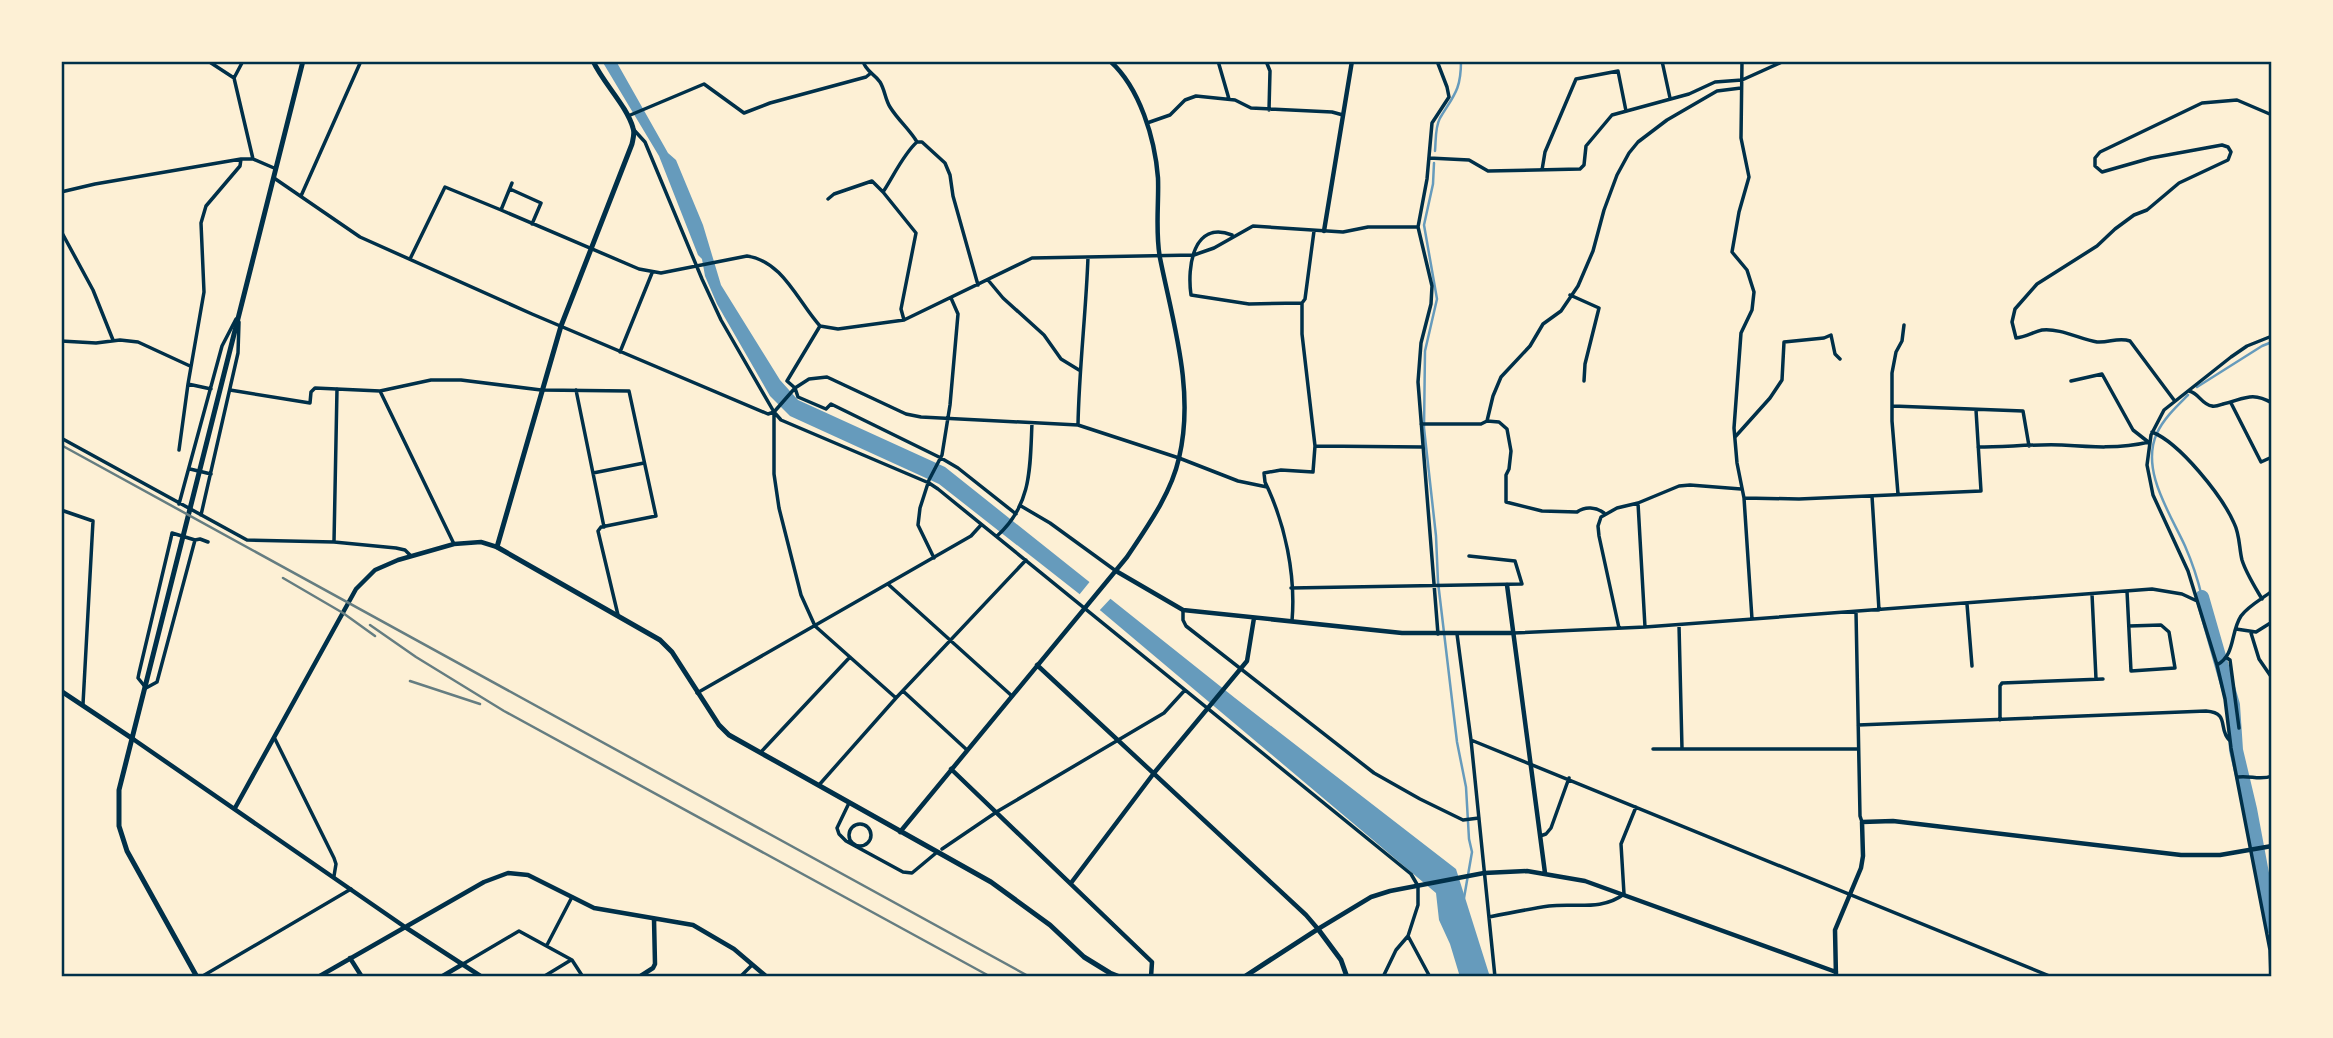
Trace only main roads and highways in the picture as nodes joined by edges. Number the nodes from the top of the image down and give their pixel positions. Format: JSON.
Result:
{"nodes":[{"id":1,"x":303,"y":61,"type":"edge"},
{"id":2,"x":593,"y":61,"type":"edge"},
{"id":3,"x":61,"y":691,"type":"edge"},
{"id":4,"x":133,"y":739,"type":"junction"},
{"id":5,"x":199,"y":977,"type":"edge"},
{"id":6,"x":1120,"y":977,"type":"edge"},
{"id":7,"x":1244,"y":977,"type":"edge"},
{"id":8,"x":1347,"y":977,"type":"edge"}],
"edges":[{"from":1,"to":4,"type":"main road"},
{"from":2,"to":6,"type":"main road"},
{"from":3,"to":4,"type":"main road"},
{"from":4,"to":5,"type":"main road"},
{"from":7,"to":8,"type":"main road"}]}
